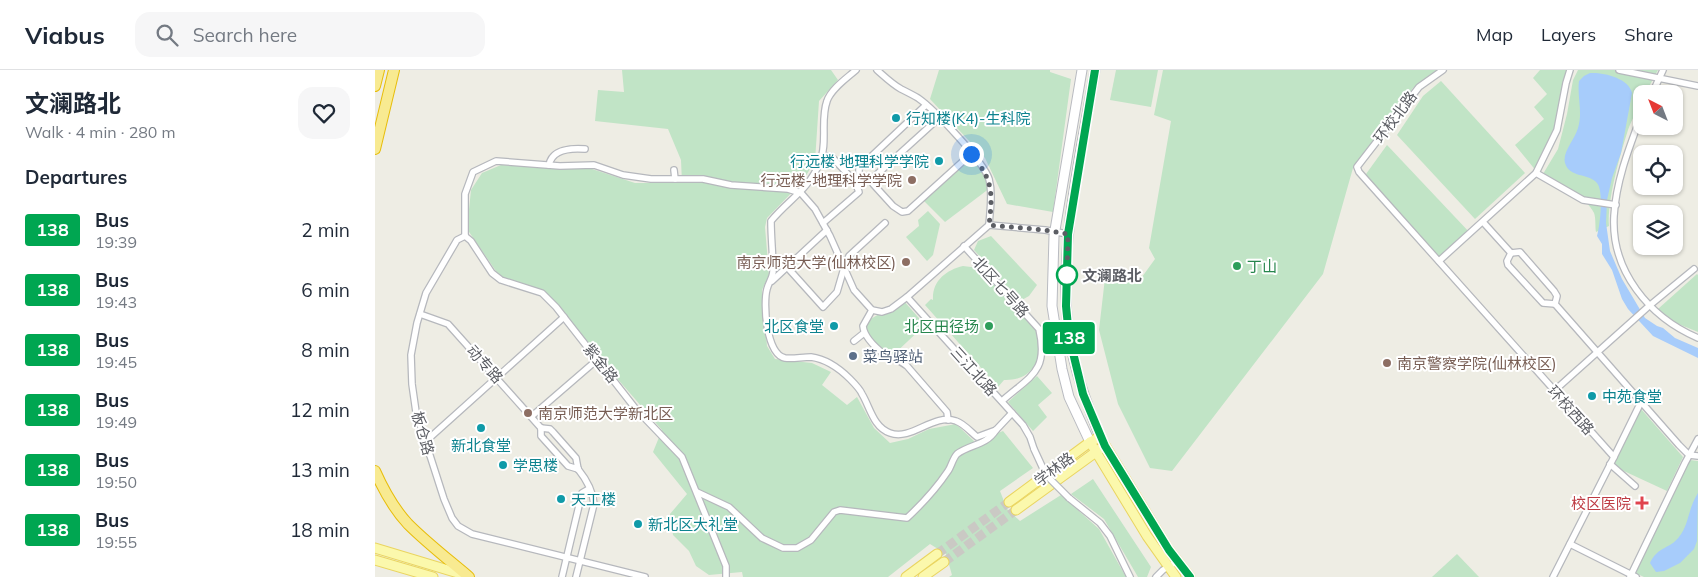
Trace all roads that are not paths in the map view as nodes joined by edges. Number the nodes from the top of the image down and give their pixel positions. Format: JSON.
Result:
{"nodes":[{"id":1,"x":379,"y":70,"type":"edge"},
{"id":2,"x":392,"y":70,"type":"edge"},
{"id":3,"x":856,"y":70,"type":"edge"},
{"id":4,"x":877,"y":70,"type":"edge"},
{"id":5,"x":1081,"y":70,"type":"edge"},
{"id":6,"x":1095,"y":70,"type":"edge"},
{"id":7,"x":1443,"y":70,"type":"edge"},
{"id":8,"x":1571,"y":70,"type":"edge"},
{"id":9,"x":1619,"y":70,"type":"edge"},
{"id":10,"x":1663,"y":70,"type":"edge"},
{"id":11,"x":1659,"y":78,"type":"junction"},
{"id":12,"x":1656,"y":85,"type":"edge"},
{"id":13,"x":375,"y":86,"type":"edge"},
{"id":14,"x":1698,"y":86,"type":"edge"},
{"id":15,"x":926,"y":105,"type":"junction"},
{"id":16,"x":939,"y":118,"type":"junction"},
{"id":17,"x":375,"y":124,"type":"edge"},
{"id":18,"x":375,"y":133,"type":"edge"},
{"id":19,"x":1634,"y":135,"type":"edge"},
{"id":20,"x":375,"y":149,"type":"edge"},
{"id":21,"x":585,"y":149,"type":"dead end"},
{"id":22,"x":971,"y":154,"type":"junction"},
{"id":23,"x":822,"y":156,"type":"junction"},
{"id":24,"x":549,"y":165,"type":"junction"},
{"id":25,"x":674,"y":170,"type":"dead end"},
{"id":26,"x":1359,"y":172,"type":"joint"},
{"id":27,"x":1536,"y":174,"type":"junction"},
{"id":28,"x":675,"y":179,"type":"junction"},
{"id":29,"x":855,"y":182,"type":"junction"},
{"id":30,"x":801,"y":193,"type":"junction"},
{"id":31,"x":1616,"y":206,"type":"junction"},
{"id":32,"x":1483,"y":222,"type":"junction"},
{"id":33,"x":823,"y":223,"type":"junction"},
{"id":34,"x":885,"y":223,"type":"dead end"},
{"id":35,"x":989,"y":225,"type":"junction"},
{"id":36,"x":827,"y":230,"type":"junction"},
{"id":37,"x":1050,"y":231,"type":"junction"},
{"id":38,"x":1068,"y":234,"type":"junction"},
{"id":39,"x":465,"y":236,"type":"junction"},
{"id":40,"x":965,"y":246,"type":"junction"},
{"id":41,"x":1511,"y":253,"type":"junction"},
{"id":42,"x":1439,"y":262,"type":"junction"},
{"id":43,"x":787,"y":267,"type":"junction"},
{"id":44,"x":844,"y":268,"type":"junction"},
{"id":45,"x":1693,"y":269,"type":"dead end"},
{"id":46,"x":769,"y":284,"type":"junction"},
{"id":47,"x":907,"y":297,"type":"junction"},
{"id":48,"x":1555,"y":304,"type":"junction"},
{"id":49,"x":1646,"y":308,"type":"junction"},
{"id":50,"x":872,"y":310,"type":"junction"},
{"id":51,"x":420,"y":314,"type":"junction"},
{"id":52,"x":565,"y":317,"type":"junction"},
{"id":53,"x":864,"y":333,"type":"junction"},
{"id":54,"x":1698,"y":338,"type":"edge"},
{"id":55,"x":854,"y":341,"type":"dead end"},
{"id":56,"x":1598,"y":353,"type":"junction"},
{"id":57,"x":598,"y":360,"type":"junction"},
{"id":58,"x":497,"y":377,"type":"junction"},
{"id":59,"x":1554,"y":391,"type":"junction"},
{"id":60,"x":1001,"y":401,"type":"junction"},
{"id":61,"x":1641,"y":402,"type":"junction"},
{"id":62,"x":1012,"y":413,"type":"junction"},
{"id":63,"x":532,"y":416,"type":"junction"},
{"id":64,"x":948,"y":420,"type":"junction"},
{"id":65,"x":541,"y":428,"type":"junction"},
{"id":66,"x":996,"y":430,"type":"junction"},
{"id":67,"x":1100,"y":437,"type":"junction"},
{"id":68,"x":1698,"y":439,"type":"edge"},
{"id":69,"x":425,"y":442,"type":"junction"},
{"id":70,"x":1090,"y":442,"type":"junction"},
{"id":71,"x":1105,"y":446,"type":"junction"},
{"id":72,"x":1095,"y":452,"type":"junction"},
{"id":73,"x":1689,"y":455,"type":"junction"},
{"id":74,"x":1698,"y":456,"type":"edge"},
{"id":75,"x":1614,"y":457,"type":"junction"},
{"id":76,"x":1610,"y":464,"type":"junction"},
{"id":77,"x":578,"y":468,"type":"junction"},
{"id":78,"x":375,"y":471,"type":"edge"},
{"id":79,"x":1046,"y":475,"type":"junction"},
{"id":80,"x":1053,"y":483,"type":"junction"},
{"id":81,"x":1635,"y":486,"type":"dead end"},
{"id":82,"x":589,"y":490,"type":"junction"},
{"id":83,"x":697,"y":492,"type":"junction"},
{"id":84,"x":1009,"y":502,"type":"tunnel mouth"},
{"id":85,"x":1016,"y":510,"type":"tunnel mouth"},
{"id":86,"x":1570,"y":544,"type":"junction"},
{"id":87,"x":375,"y":548,"type":"edge"},
{"id":88,"x":937,"y":554,"type":"tunnel mouth"},
{"id":89,"x":567,"y":556,"type":"junction"},
{"id":90,"x":375,"y":560,"type":"edge"},
{"id":91,"x":580,"y":560,"type":"junction"},
{"id":92,"x":1178,"y":561,"type":"junction"},
{"id":93,"x":944,"y":562,"type":"tunnel mouth"},
{"id":94,"x":1169,"y":567,"type":"junction"},
{"id":95,"x":1632,"y":576,"type":"edge"},
{"id":96,"x":433,"y":577,"type":"edge"},
{"id":97,"x":470,"y":577,"type":"edge"},
{"id":98,"x":562,"y":577,"type":"edge"},
{"id":99,"x":576,"y":577,"type":"edge"},
{"id":100,"x":645,"y":577,"type":"edge"},
{"id":101,"x":726,"y":577,"type":"edge"},
{"id":102,"x":906,"y":577,"type":"edge"},
{"id":103,"x":923,"y":577,"type":"edge"},
{"id":104,"x":1130,"y":577,"type":"edge"},
{"id":105,"x":1156,"y":577,"type":"edge"},
{"id":106,"x":1176,"y":577,"type":"edge"},
{"id":107,"x":1190,"y":577,"type":"edge"},
{"id":108,"x":1553,"y":577,"type":"edge"}],
"edges":[{"from":1,"to":13,"type":"highway"},
{"from":2,"to":17,"type":"highway"},
{"from":2,"to":18,"type":"main road"},
{"from":2,"to":20,"type":"highway"},
{"from":3,"to":23,"type":"street"},
{"from":4,"to":15,"type":"street"},
{"from":5,"to":37,"type":"main road"},
{"from":6,"to":38,"type":"main road"},
{"from":7,"to":26,"type":"street","name":"环校北路"},
{"from":8,"to":27,"type":"street"},
{"from":9,"to":11,"type":"street"},
{"from":10,"to":11,"type":"street"},
{"from":11,"to":12,"type":"street"},
{"from":11,"to":14,"type":"street"},
{"from":15,"to":16,"type":"street"},
{"from":15,"to":29,"type":"street"},
{"from":16,"to":22,"type":"street"},
{"from":16,"to":22,"type":"street"},
{"from":19,"to":31,"type":"street"},
{"from":21,"to":24,"type":"street"},
{"from":22,"to":35,"type":"street"},
{"from":23,"to":29,"type":"street"},
{"from":23,"to":30,"type":"street"},
{"from":24,"to":28,"type":"street"},
{"from":24,"to":39,"type":"street"},
{"from":25,"to":28,"type":"street"},
{"from":26,"to":42,"type":"street","name":"环校西路"},
{"from":27,"to":31,"type":"street"},
{"from":27,"to":32,"type":"street"},
{"from":28,"to":30,"type":"street"},
{"from":29,"to":33,"type":"street"},
{"from":30,"to":33,"type":"street"},
{"from":30,"to":46,"type":"street"},
{"from":31,"to":49,"type":"street"},
{"from":32,"to":41,"type":"street"},
{"from":32,"to":42,"type":"street"},
{"from":33,"to":36,"type":"street"},
{"from":34,"to":44,"type":"street"},
{"from":35,"to":37,"type":"street"},
{"from":35,"to":40,"type":"street"},
{"from":36,"to":43,"type":"street"},
{"from":36,"to":44,"type":"street"},
{"from":37,"to":38,"type":"street"},
{"from":37,"to":70,"type":"main road"},
{"from":38,"to":67,"type":"main road"},
{"from":39,"to":51,"type":"street","name":"板仓路"},
{"from":39,"to":52,"type":"street","name":"紫金路"},
{"from":40,"to":47,"type":"street"},
{"from":40,"to":60,"type":"street","name":"北区七号路"},
{"from":41,"to":48,"type":"street"},
{"from":41,"to":48,"type":"street"},
{"from":42,"to":59,"type":"street","name":"环校西路"},
{"from":43,"to":44,"type":"street"},
{"from":43,"to":46,"type":"street"},
{"from":44,"to":50,"type":"street"},
{"from":45,"to":49,"type":"street"},
{"from":46,"to":64,"type":"street"},
{"from":47,"to":50,"type":"street"},
{"from":47,"to":60,"type":"street","name":"三江北路"},
{"from":48,"to":56,"type":"street"},
{"from":49,"to":54,"type":"street"},
{"from":49,"to":56,"type":"street"},
{"from":50,"to":53,"type":"street"},
{"from":51,"to":58,"type":"street","name":"动专路"},
{"from":51,"to":69,"type":"street","name":"板仓路"},
{"from":52,"to":57,"type":"street","name":"紫金路"},
{"from":52,"to":58,"type":"street"},
{"from":53,"to":55,"type":"street"},
{"from":53,"to":64,"type":"street"},
{"from":56,"to":59,"type":"street"},
{"from":56,"to":61,"type":"street"},
{"from":57,"to":63,"type":"street"},
{"from":57,"to":83,"type":"street","name":"紫金路"},
{"from":58,"to":63,"type":"street","name":"动专路"},
{"from":58,"to":69,"type":"street"},
{"from":59,"to":75,"type":"street","name":"环校西路"},
{"from":60,"to":62,"type":"street","name":"三江北路"},
{"from":61,"to":73,"type":"street"},
{"from":61,"to":75,"type":"street"},
{"from":62,"to":66,"type":"street"},
{"from":62,"to":79,"type":"street","name":"三江北路","bridge":true},
{"from":63,"to":65,"type":"street","name":"动专路"},
{"from":64,"to":66,"type":"street"},
{"from":65,"to":77,"type":"street"},
{"from":65,"to":77,"type":"street"},
{"from":66,"to":83,"type":"street"},
{"from":67,"to":70,"type":"main road","name":"学林路"},
{"from":67,"to":71,"type":"main road"},
{"from":68,"to":73,"type":"street"},
{"from":69,"to":89,"type":"street","name":"板仓路"},
{"from":70,"to":72,"type":"main road"},
{"from":70,"to":79,"type":"main road","name":"学林路"},
{"from":71,"to":72,"type":"main road","name":"学林路"},
{"from":71,"to":92,"type":"main road"},
{"from":72,"to":80,"type":"main road","name":"学林路"},
{"from":72,"to":94,"type":"main road"},
{"from":73,"to":74,"type":"street"},
{"from":73,"to":95,"type":"street"},
{"from":75,"to":76,"type":"street"},
{"from":76,"to":81,"type":"street"},
{"from":76,"to":86,"type":"street"},
{"from":77,"to":82,"type":"street"},
{"from":78,"to":97,"type":"highway"},
{"from":79,"to":80,"type":"street","name":"三江北路","bridge":true},
{"from":79,"to":84,"type":"main road","name":"学林路"},
{"from":80,"to":85,"type":"main road","name":"学林路"},
{"from":80,"to":104,"type":"street","name":"三江北路","bridge":true},
{"from":82,"to":89,"type":"street"},
{"from":82,"to":91,"type":"street"},
{"from":83,"to":101,"type":"street","name":"紫金路"},
{"from":86,"to":95,"type":"street"},
{"from":86,"to":108,"type":"street"},
{"from":87,"to":97,"type":"main road"},
{"from":88,"to":102,"type":"main road"},
{"from":89,"to":91,"type":"street"},
{"from":89,"to":98,"type":"street"},
{"from":90,"to":96,"type":"main road"},
{"from":91,"to":99,"type":"street"},
{"from":91,"to":100,"type":"street"},
{"from":92,"to":94,"type":"street"},
{"from":92,"to":107,"type":"main road"},
{"from":93,"to":103,"type":"main road"},
{"from":94,"to":105,"type":"street"},
{"from":94,"to":106,"type":"main road"}]}
